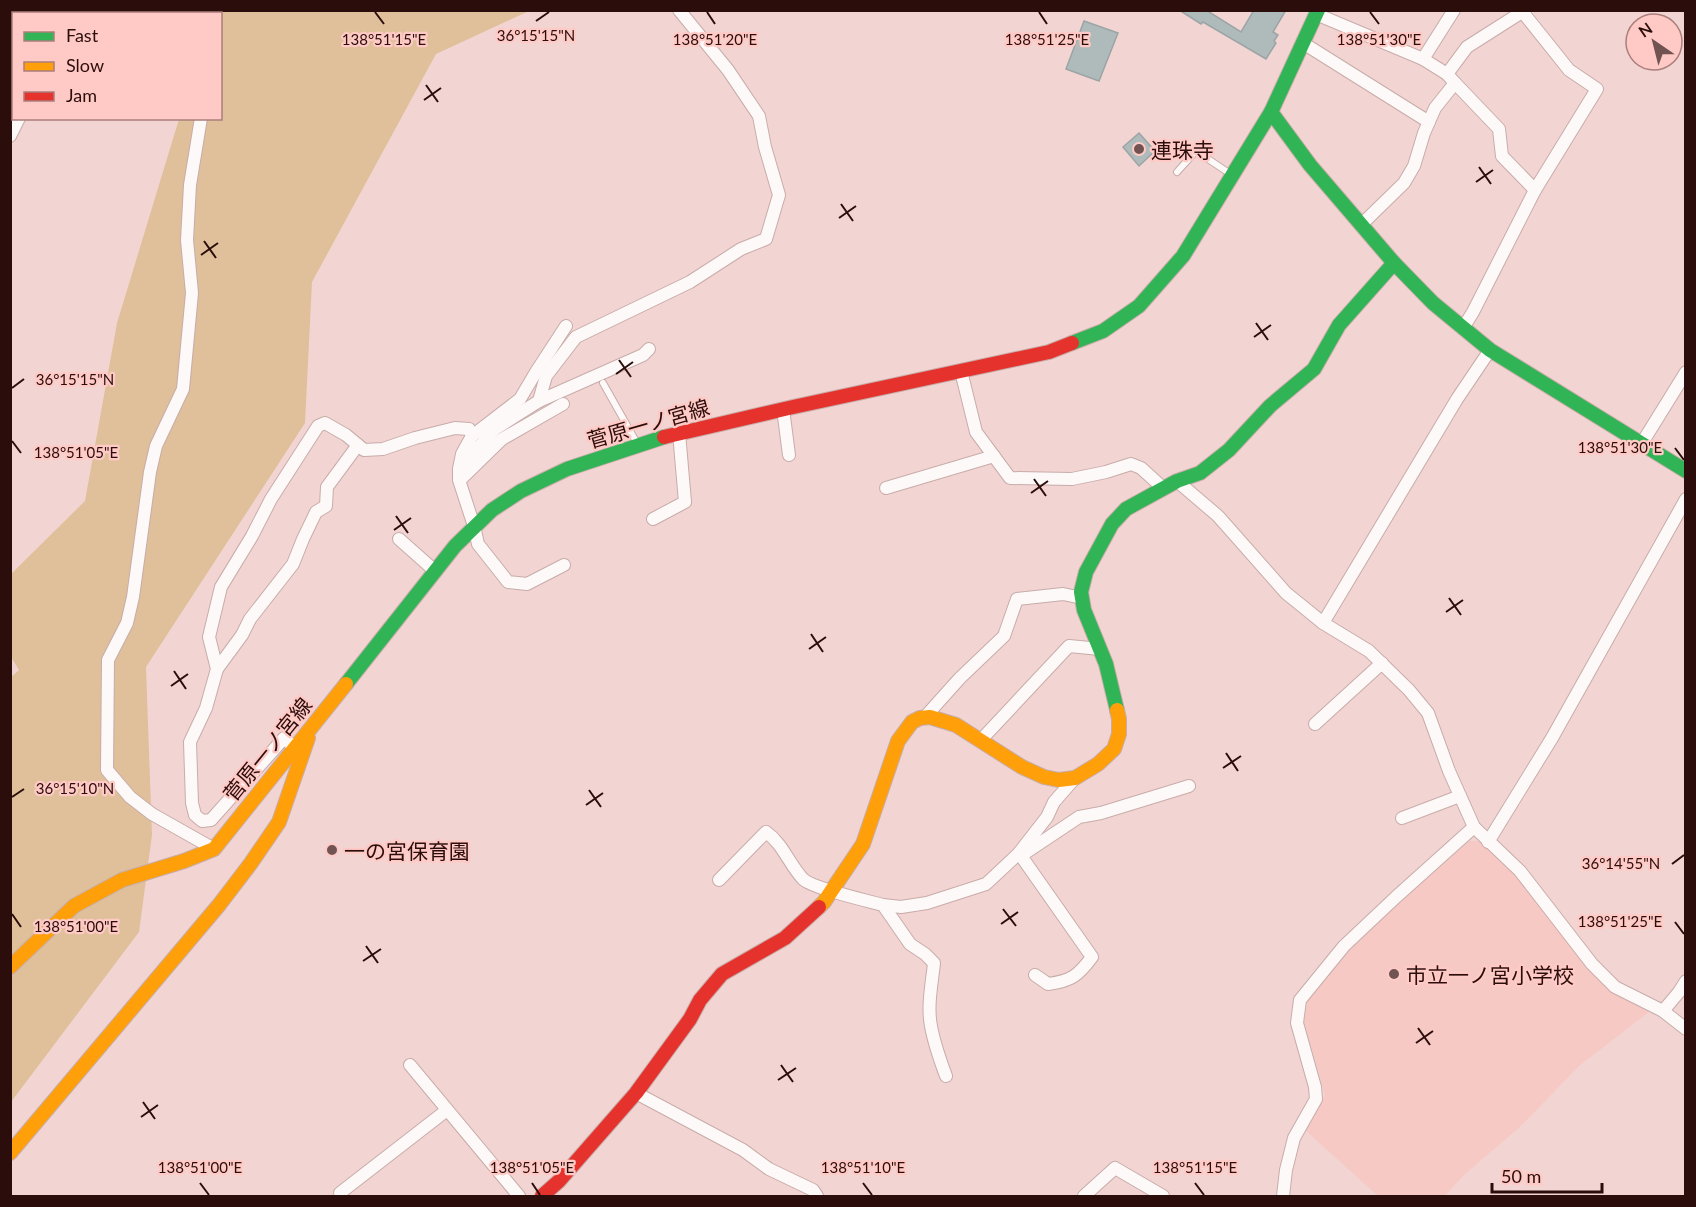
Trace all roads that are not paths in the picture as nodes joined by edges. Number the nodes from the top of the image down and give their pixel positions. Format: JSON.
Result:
{"nodes":[{"id":1,"x":680,"y":10,"type":"edge"},
{"id":2,"x":1454,"y":10,"type":"edge"},
{"id":3,"x":1522,"y":11,"type":"edge"},
{"id":4,"x":1317,"y":12,"type":"edge"},
{"id":5,"x":1303,"y":43,"type":"junction"},
{"id":6,"x":1423,"y":59,"type":"junction"},
{"id":7,"x":1451,"y":78,"type":"junction"},
{"id":8,"x":1271,"y":112,"type":"junction"},
{"id":9,"x":18,"y":120,"type":"edge"},
{"id":10,"x":201,"y":120,"type":"edge"},
{"id":11,"x":1429,"y":122,"type":"junction"},
{"id":12,"x":10,"y":136,"type":"edge"},
{"id":13,"x":1178,"y":172,"type":"dead end"},
{"id":14,"x":1233,"y":175,"type":"junction"},
{"id":15,"x":1535,"y":190,"type":"junction"},
{"id":16,"x":1362,"y":224,"type":"junction"},
{"id":17,"x":1394,"y":262,"type":"junction"},
{"id":18,"x":566,"y":326,"type":"dead end"},
{"id":19,"x":1463,"y":328,"type":"junction"},
{"id":20,"x":648,"y":349,"type":"dead end"},
{"id":21,"x":1490,"y":350,"type":"junction"},
{"id":22,"x":961,"y":371,"type":"junction"},
{"id":23,"x":1686,"y":372,"type":"edge"},
{"id":24,"x":603,"y":383,"type":"dead end"},
{"id":25,"x":539,"y":401,"type":"junction"},
{"id":26,"x":563,"y":404,"type":"dead end"},
{"id":27,"x":783,"y":409,"type":"junction"},
{"id":28,"x":679,"y":433,"type":"junction"},
{"id":29,"x":472,"y":436,"type":"junction"},
{"id":30,"x":1642,"y":443,"type":"junction"},
{"id":31,"x":358,"y":445,"type":"junction"},
{"id":32,"x":638,"y":445,"type":"junction"},
{"id":33,"x":789,"y":455,"type":"dead end"},
{"id":34,"x":994,"y":456,"type":"junction"},
{"id":35,"x":1686,"y":471,"type":"edge"},
{"id":36,"x":459,"y":475,"type":"junction"},
{"id":37,"x":1177,"y":481,"type":"junction"},
{"id":38,"x":886,"y":488,"type":"dead end"},
{"id":39,"x":1163,"y":488,"type":"junction"},
{"id":40,"x":1686,"y":499,"type":"edge"},
{"id":41,"x":653,"y":519,"type":"dead end"},
{"id":42,"x":474,"y":526,"type":"junction"},
{"id":43,"x":399,"y":539,"type":"dead end"},
{"id":44,"x":564,"y":565,"type":"dead end"},
{"id":45,"x":435,"y":571,"type":"junction"},
{"id":46,"x":1082,"y":598,"type":"junction"},
{"id":47,"x":1323,"y":623,"type":"junction"},
{"id":48,"x":1100,"y":649,"type":"junction"},
{"id":49,"x":1382,"y":663,"type":"junction"},
{"id":50,"x":216,"y":669,"type":"junction"},
{"id":51,"x":925,"y":717,"type":"junction"},
{"id":52,"x":1315,"y":724,"type":"dead end"},
{"id":53,"x":313,"y":726,"type":"junction"},
{"id":54,"x":980,"y":741,"type":"junction"},
{"id":55,"x":295,"y":748,"type":"junction"},
{"id":56,"x":1075,"y":778,"type":"junction"},
{"id":57,"x":1189,"y":786,"type":"dead end"},
{"id":58,"x":1460,"y":795,"type":"junction"},
{"id":59,"x":1079,"y":817,"type":"junction"},
{"id":60,"x":1402,"y":818,"type":"dead end"},
{"id":61,"x":1044,"y":821,"type":"junction"},
{"id":62,"x":1474,"y":827,"type":"junction"},
{"id":63,"x":1488,"y":842,"type":"junction"},
{"id":64,"x":214,"y":849,"type":"junction"},
{"id":65,"x":1020,"y":854,"type":"junction"},
{"id":66,"x":719,"y":880,"type":"dead end"},
{"id":67,"x":831,"y":891,"type":"junction"},
{"id":68,"x":883,"y":905,"type":"junction"},
{"id":69,"x":10,"y":967,"type":"edge"},
{"id":70,"x":1035,"y":975,"type":"dead end"},
{"id":71,"x":1686,"y":981,"type":"edge"},
{"id":72,"x":1663,"y":1011,"type":"junction"},
{"id":73,"x":1686,"y":1029,"type":"edge"},
{"id":74,"x":410,"y":1065,"type":"dead end"},
{"id":75,"x":946,"y":1076,"type":"dead end"},
{"id":76,"x":636,"y":1093,"type":"junction"},
{"id":77,"x":447,"y":1110,"type":"junction"},
{"id":78,"x":10,"y":1153,"type":"edge"},
{"id":79,"x":340,"y":1193,"type":"dead end"},
{"id":80,"x":519,"y":1197,"type":"edge"},
{"id":81,"x":542,"y":1197,"type":"edge"},
{"id":82,"x":817,"y":1197,"type":"edge"},
{"id":83,"x":1084,"y":1197,"type":"edge"},
{"id":84,"x":1163,"y":1197,"type":"edge"},
{"id":85,"x":1283,"y":1197,"type":"edge"}],
"edges":[{"from":1,"to":25,"type":"street"},
{"from":2,"to":6,"type":"street"},
{"from":3,"to":7,"type":"street"},
{"from":3,"to":15,"type":"street"},
{"from":4,"to":5,"type":"street","name":"菅原一ノ宮線"},
{"from":4,"to":6,"type":"street"},
{"from":5,"to":8,"type":"street","name":"菅原一ノ宮線"},
{"from":5,"to":11,"type":"street"},
{"from":6,"to":7,"type":"street"},
{"from":7,"to":11,"type":"street"},
{"from":7,"to":15,"type":"street"},
{"from":8,"to":14,"type":"street","name":"菅原一ノ宮線"},
{"from":8,"to":16,"type":"street"},
{"from":9,"to":12,"type":"street"},
{"from":10,"to":64,"type":"street"},
{"from":11,"to":16,"type":"street"},
{"from":13,"to":14,"type":"lane"},
{"from":14,"to":22,"type":"street","name":"菅原一ノ宮線"},
{"from":15,"to":19,"type":"street"},
{"from":16,"to":17,"type":"street"},
{"from":17,"to":19,"type":"street"},
{"from":17,"to":37,"type":"street"},
{"from":18,"to":29,"type":"street"},
{"from":19,"to":21,"type":"street"},
{"from":20,"to":25,"type":"street"},
{"from":21,"to":30,"type":"street"},
{"from":21,"to":47,"type":"street"},
{"from":22,"to":27,"type":"street","name":"菅原一ノ宮線"},
{"from":22,"to":34,"type":"street"},
{"from":23,"to":30,"type":"street"},
{"from":24,"to":32,"type":"lane"},
{"from":25,"to":36,"type":"street"},
{"from":26,"to":36,"type":"street"},
{"from":27,"to":28,"type":"street","name":"菅原一ノ宮線"},
{"from":27,"to":33,"type":"street"},
{"from":28,"to":32,"type":"street","name":"菅原一ノ宮線"},
{"from":28,"to":41,"type":"street"},
{"from":29,"to":31,"type":"street"},
{"from":29,"to":36,"type":"street"},
{"from":30,"to":35,"type":"street"},
{"from":31,"to":50,"type":"street"},
{"from":31,"to":50,"type":"street"},
{"from":32,"to":42,"type":"street","name":"菅原一ノ宮線"},
{"from":34,"to":38,"type":"street"},
{"from":34,"to":39,"type":"street"},
{"from":36,"to":42,"type":"street"},
{"from":37,"to":39,"type":"street"},
{"from":37,"to":47,"type":"street"},
{"from":39,"to":46,"type":"street"},
{"from":40,"to":63,"type":"street"},
{"from":42,"to":44,"type":"street"},
{"from":42,"to":45,"type":"street","name":"菅原一ノ宮線"},
{"from":43,"to":45,"type":"street"},
{"from":45,"to":53,"type":"street","name":"菅原一ノ宮線"},
{"from":46,"to":48,"type":"street"},
{"from":46,"to":51,"type":"street"},
{"from":47,"to":49,"type":"street"},
{"from":48,"to":54,"type":"street"},
{"from":48,"to":56,"type":"street"},
{"from":49,"to":52,"type":"street"},
{"from":49,"to":58,"type":"street"},
{"from":50,"to":55,"type":"street"},
{"from":51,"to":54,"type":"street"},
{"from":51,"to":67,"type":"street"},
{"from":53,"to":55,"type":"street","name":"菅原一ノ宮線"},
{"from":53,"to":78,"type":"street"},
{"from":54,"to":56,"type":"street"},
{"from":55,"to":64,"type":"street","name":"菅原一ノ宮線"},
{"from":56,"to":61,"type":"street"},
{"from":57,"to":59,"type":"street"},
{"from":58,"to":60,"type":"street"},
{"from":58,"to":62,"type":"street"},
{"from":59,"to":61,"type":"street"},
{"from":59,"to":65,"type":"street"},
{"from":61,"to":65,"type":"street"},
{"from":62,"to":63,"type":"street"},
{"from":62,"to":85,"type":"street"},
{"from":63,"to":72,"type":"street"},
{"from":64,"to":69,"type":"street","name":"菅原一ノ宮線"},
{"from":65,"to":68,"type":"street"},
{"from":65,"to":70,"type":"street"},
{"from":66,"to":67,"type":"street"},
{"from":67,"to":68,"type":"street"},
{"from":67,"to":76,"type":"street"},
{"from":68,"to":75,"type":"street"},
{"from":71,"to":72,"type":"street"},
{"from":72,"to":73,"type":"street"},
{"from":74,"to":77,"type":"street"},
{"from":76,"to":81,"type":"street"},
{"from":76,"to":82,"type":"street"},
{"from":77,"to":79,"type":"street"},
{"from":77,"to":80,"type":"street"},
{"from":83,"to":84,"type":"street"}]}
